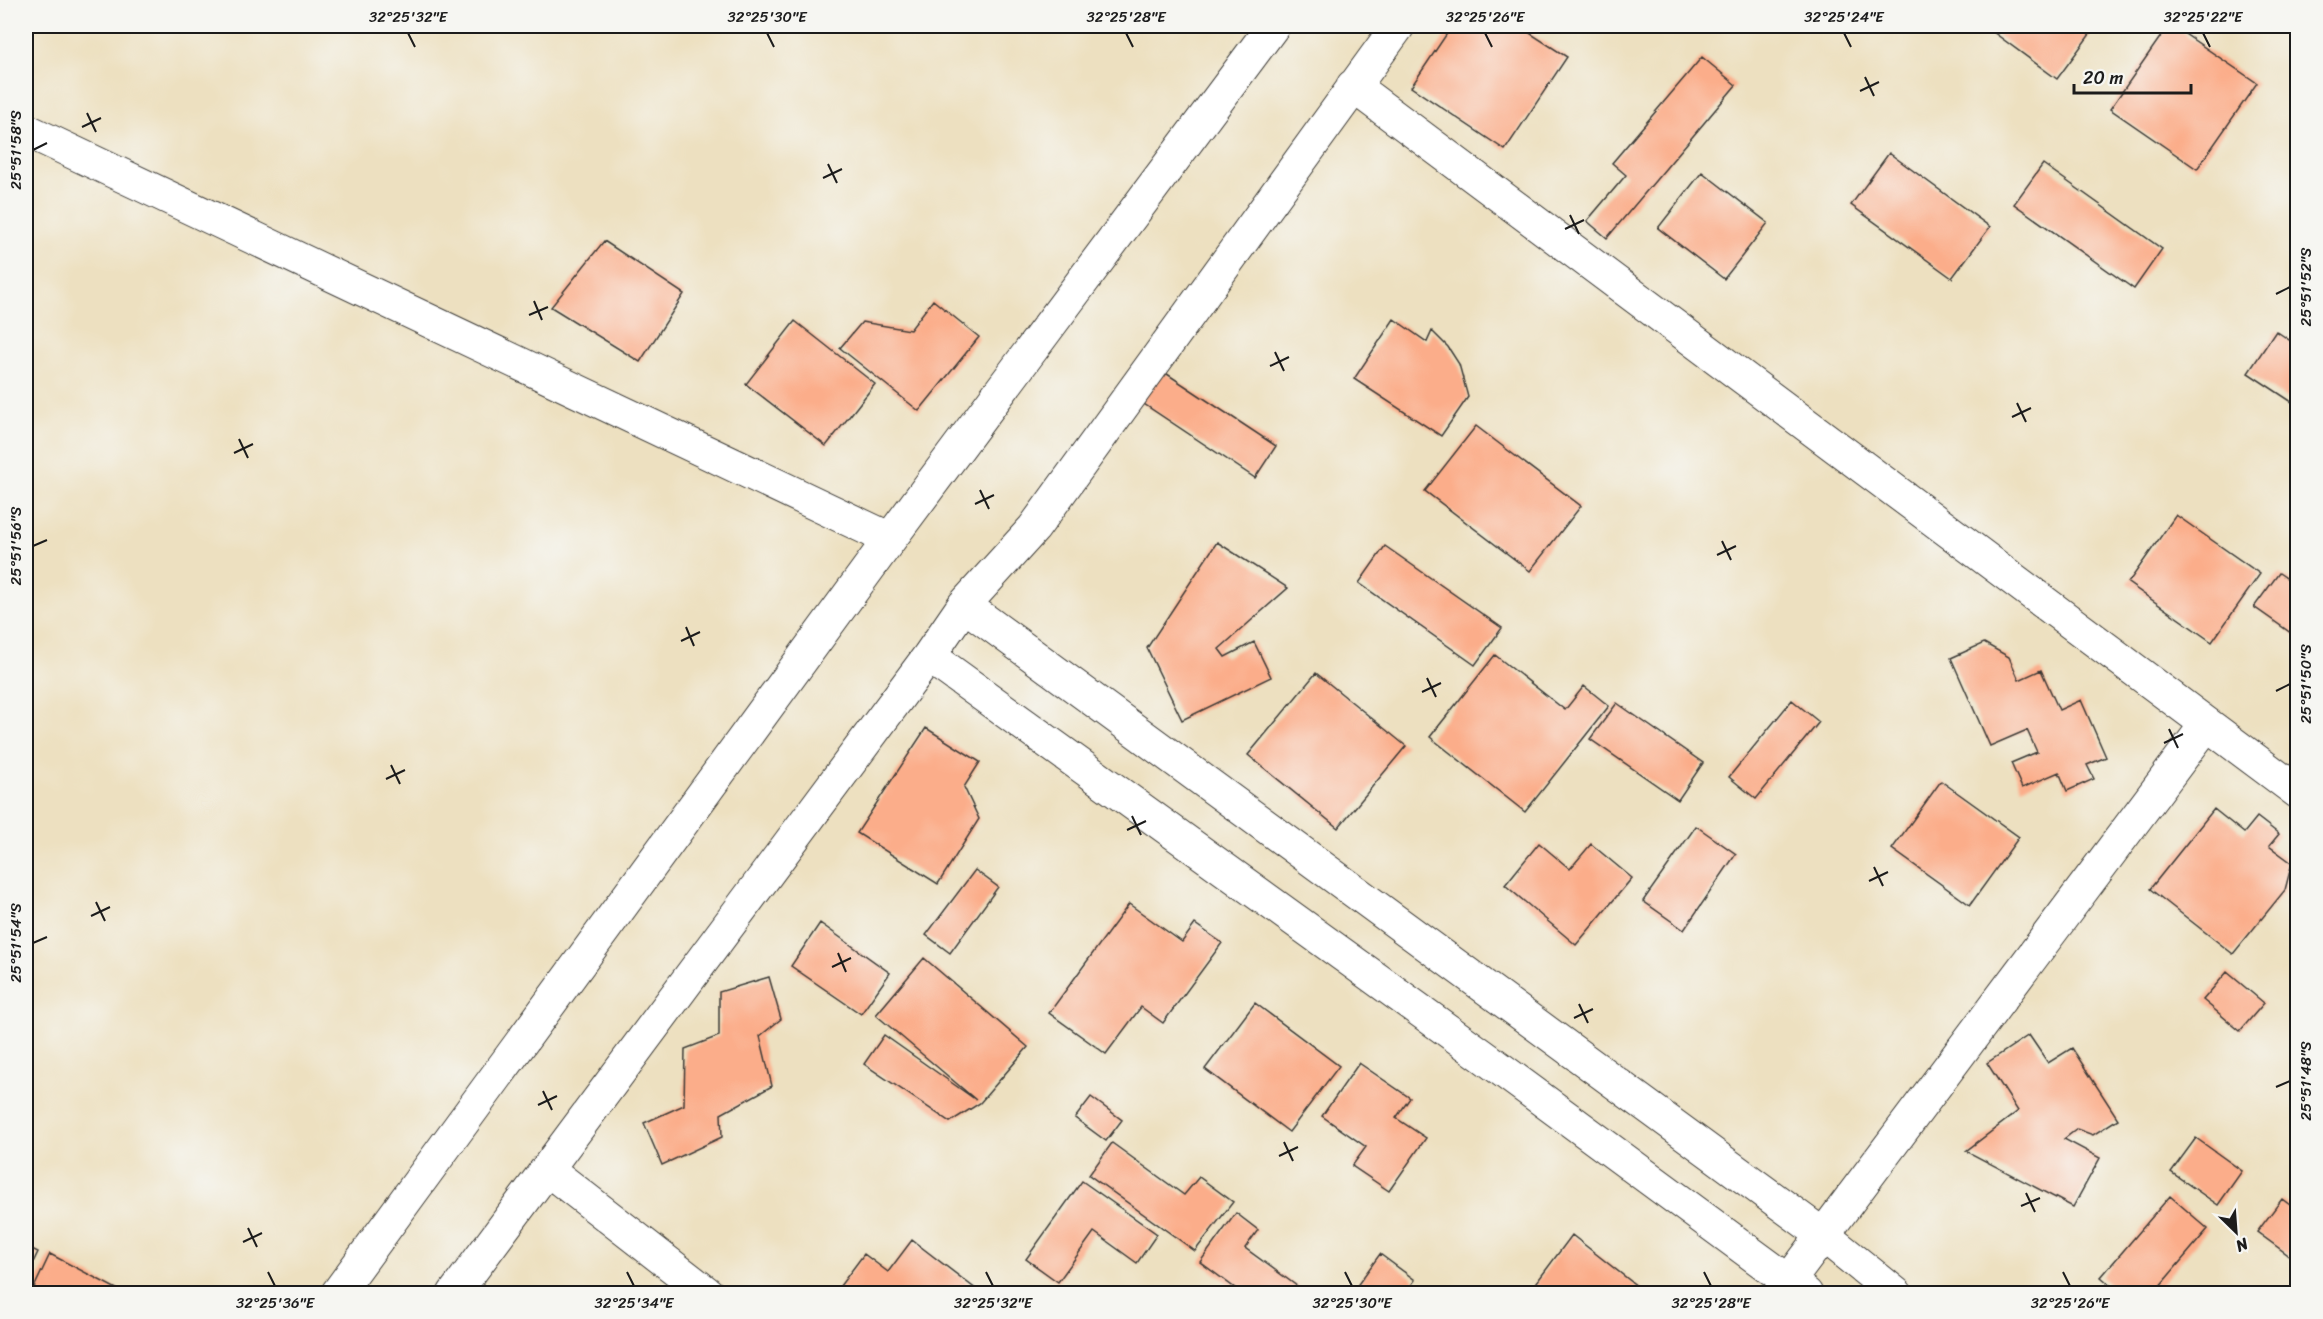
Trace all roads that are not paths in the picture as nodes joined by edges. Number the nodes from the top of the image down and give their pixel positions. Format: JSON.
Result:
{"nodes":[{"id":1,"x":1273,"y":26,"type":"edge"},
{"id":2,"x":1398,"y":26,"type":"edge"},
{"id":3,"x":1353,"y":86,"type":"junction"},
{"id":4,"x":26,"y":130,"type":"edge"},
{"id":5,"x":890,"y":539,"type":"junction"},
{"id":6,"x":964,"y":605,"type":"junction"},
{"id":7,"x":929,"y":656,"type":"junction"},
{"id":8,"x":2206,"y":725,"type":"junction"},
{"id":9,"x":2298,"y":792,"type":"edge"},
{"id":10,"x":546,"y":1169,"type":"junction"},
{"id":11,"x":1823,"y":1235,"type":"junction"},
{"id":12,"x":1791,"y":1289,"type":"edge"},
{"id":13,"x":337,"y":1293,"type":"edge"},
{"id":14,"x":453,"y":1293,"type":"edge"},
{"id":15,"x":708,"y":1293,"type":"edge"},
{"id":16,"x":1896,"y":1293,"type":"edge"}],
"edges":[{"from":1,"to":5,"type":"street"},
{"from":2,"to":3,"type":"street"},
{"from":3,"to":6,"type":"street"},
{"from":3,"to":8,"type":"street"},
{"from":4,"to":5,"type":"street"},
{"from":5,"to":13,"type":"street"},
{"from":6,"to":7,"type":"street"},
{"from":6,"to":11,"type":"street"},
{"from":7,"to":10,"type":"street"},
{"from":7,"to":12,"type":"street"},
{"from":8,"to":9,"type":"street"},
{"from":8,"to":11,"type":"street"},
{"from":10,"to":14,"type":"street"},
{"from":10,"to":15,"type":"street"},
{"from":11,"to":12,"type":"street"},
{"from":11,"to":16,"type":"street"}]}
